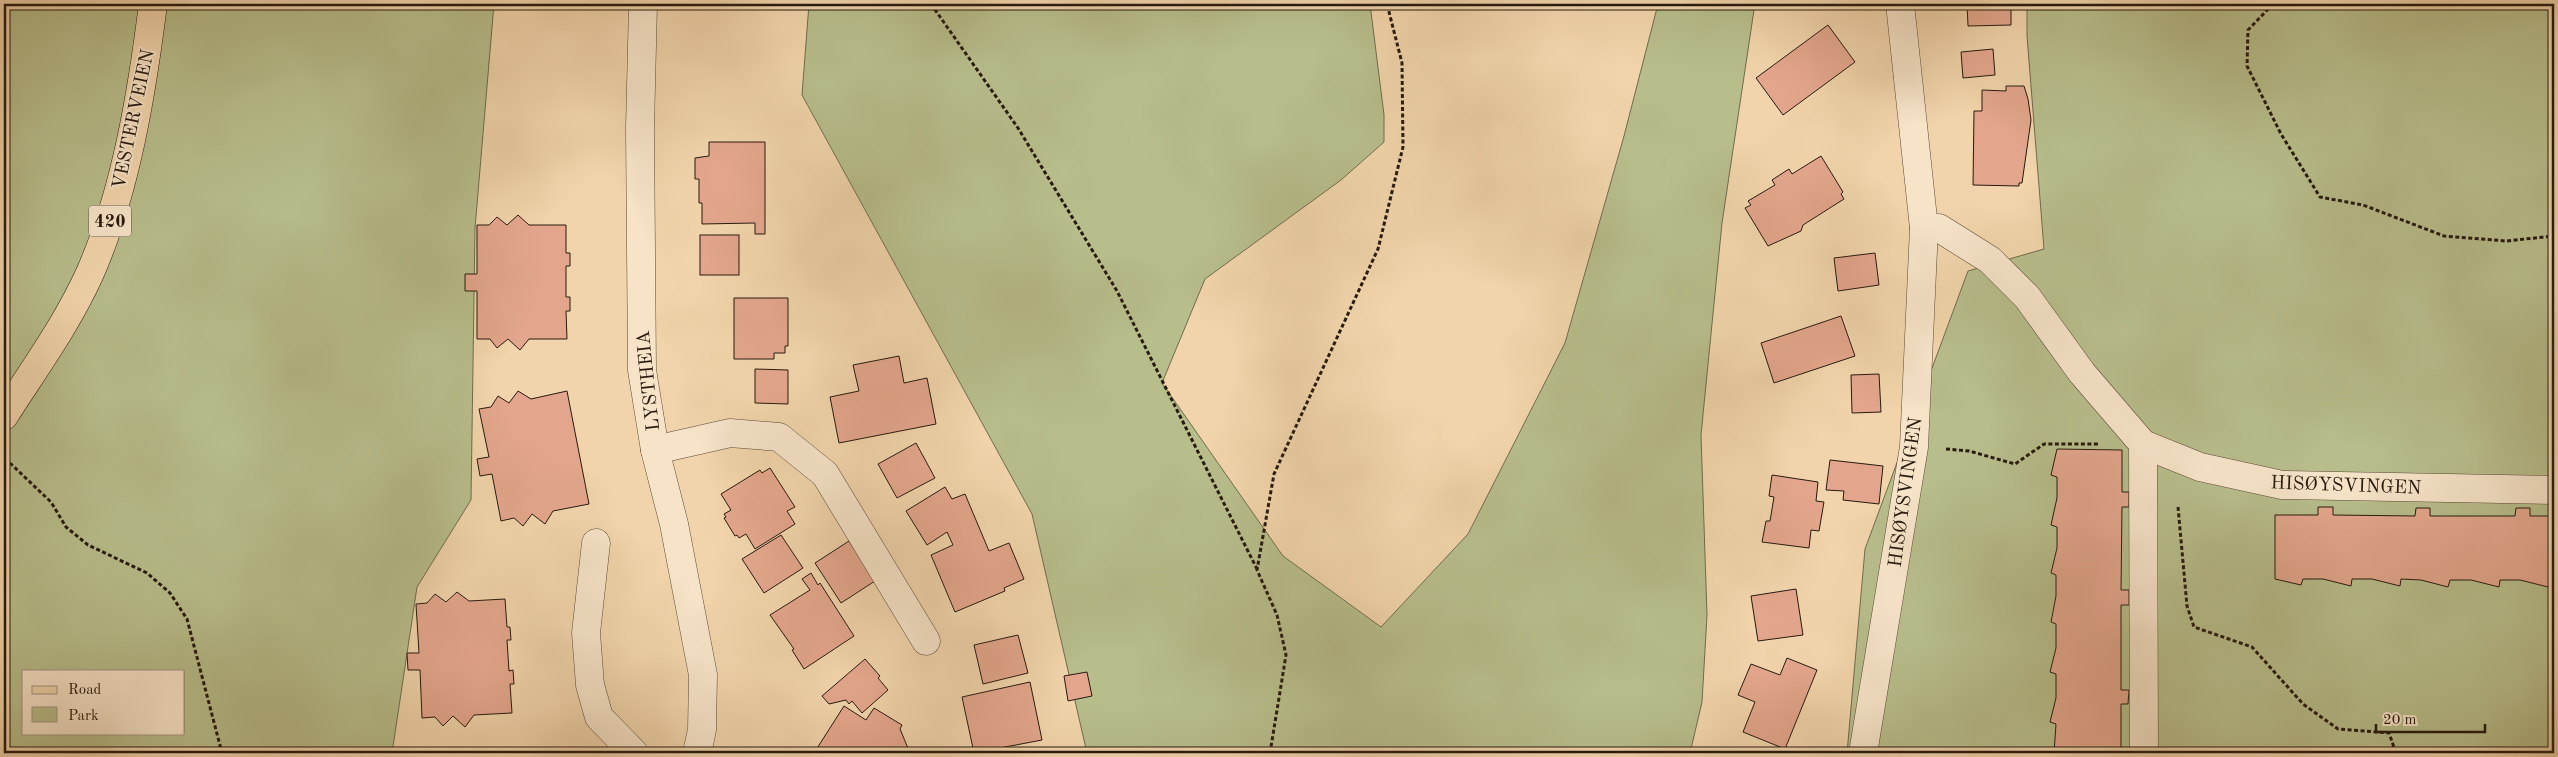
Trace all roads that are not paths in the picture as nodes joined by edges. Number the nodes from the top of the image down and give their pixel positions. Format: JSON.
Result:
{"nodes":[{"id":1,"x":153,"y":4,"type":"edge"},
{"id":2,"x":643,"y":4,"type":"edge"},
{"id":3,"x":1900,"y":4,"type":"edge"},
{"id":4,"x":1924,"y":228,"type":"junction"},
{"id":5,"x":4,"y":416,"type":"edge"},
{"id":6,"x":2143,"y":444,"type":"junction"},
{"id":7,"x":655,"y":450,"type":"junction"},
{"id":8,"x":2554,"y":490,"type":"edge"},
{"id":9,"x":596,"y":543,"type":"dead end"},
{"id":10,"x":926,"y":641,"type":"dead end"},
{"id":11,"x":634,"y":753,"type":"edge"},
{"id":12,"x":697,"y":753,"type":"edge"},
{"id":13,"x":1863,"y":753,"type":"edge"},
{"id":14,"x":2144,"y":753,"type":"edge"}],
"edges":[{"from":1,"to":5,"type":"main road","name":"VESTERVEIEN","number":"420"},
{"from":2,"to":7,"type":"street","name":"LYSTHEIA"},
{"from":3,"to":4,"type":"street","name":"HISØYSVINGEN"},
{"from":4,"to":6,"type":"street","name":"HISØYSVINGEN"},
{"from":4,"to":13,"type":"street","name":"HISØYSVINGEN"},
{"from":6,"to":8,"type":"street","name":"HISØYSVINGEN"},
{"from":6,"to":14,"type":"street"},
{"from":7,"to":10,"type":"street"},
{"from":7,"to":12,"type":"street","name":"LYSTHEIA"},
{"from":9,"to":11,"type":"street"}]}
